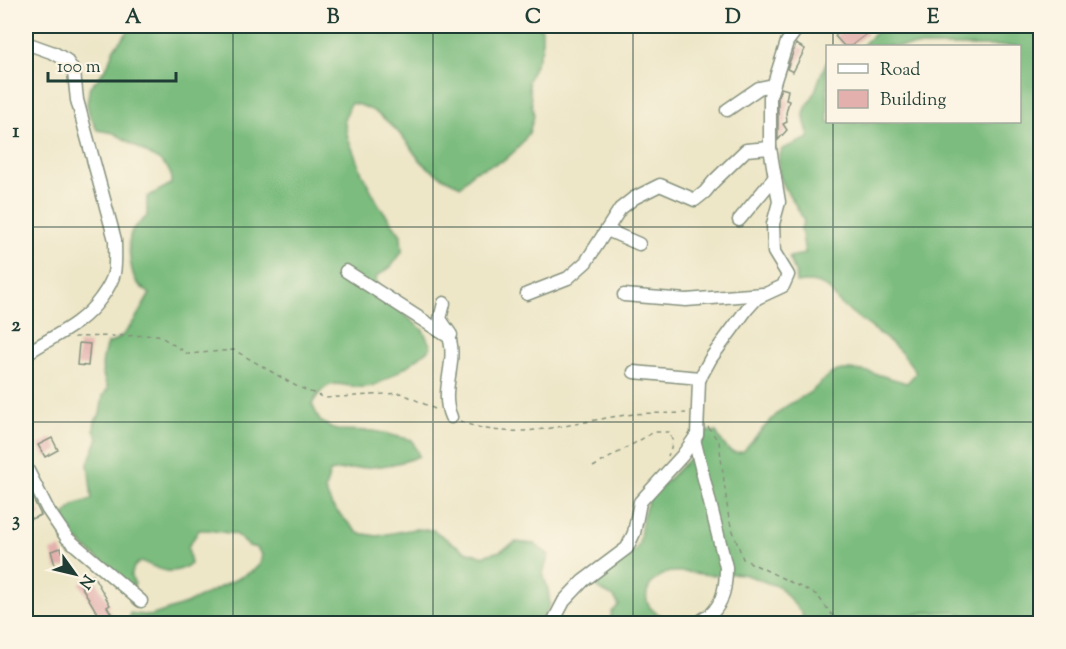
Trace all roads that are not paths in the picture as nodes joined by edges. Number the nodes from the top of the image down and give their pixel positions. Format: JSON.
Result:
{"nodes":[{"id":1,"x":800,"y":26,"type":"edge"},
{"id":2,"x":26,"y":43,"type":"edge"},
{"id":3,"x":773,"y":85,"type":"junction"},
{"id":4,"x":727,"y":110,"type":"dead end"},
{"id":5,"x":770,"y":148,"type":"junction"},
{"id":6,"x":775,"y":177,"type":"junction"},
{"id":7,"x":739,"y":220,"type":"dead end"},
{"id":8,"x":606,"y":230,"type":"junction"},
{"id":9,"x":639,"y":244,"type":"dead end"},
{"id":10,"x":346,"y":271,"type":"dead end"},
{"id":11,"x":527,"y":294,"type":"dead end"},
{"id":12,"x":764,"y":294,"type":"junction"},
{"id":13,"x":624,"y":295,"type":"dead end"},
{"id":14,"x":444,"y":303,"type":"dead end"},
{"id":15,"x":451,"y":342,"type":"junction"},
{"id":16,"x":26,"y":354,"type":"edge"},
{"id":17,"x":634,"y":372,"type":"dead end"},
{"id":18,"x":700,"y":378,"type":"junction"},
{"id":19,"x":451,"y":417,"type":"road end"},
{"id":20,"x":694,"y":439,"type":"junction"},
{"id":21,"x":26,"y":467,"type":"edge"},
{"id":22,"x":141,"y":601,"type":"dead end"},
{"id":23,"x":702,"y":622,"type":"edge"},
{"id":24,"x":552,"y":624,"type":"edge"}],
"edges":[{"from":1,"to":3,"type":"street"},
{"from":2,"to":16,"type":"street"},
{"from":3,"to":4,"type":"street"},
{"from":3,"to":5,"type":"street"},
{"from":5,"to":6,"type":"street"},
{"from":5,"to":8,"type":"street"},
{"from":6,"to":7,"type":"street"},
{"from":6,"to":12,"type":"street"},
{"from":8,"to":9,"type":"street"},
{"from":8,"to":11,"type":"street"},
{"from":10,"to":15,"type":"street"},
{"from":12,"to":13,"type":"street"},
{"from":12,"to":18,"type":"street"},
{"from":14,"to":15,"type":"street"},
{"from":15,"to":19,"type":"street"},
{"from":17,"to":18,"type":"street"},
{"from":18,"to":20,"type":"street"},
{"from":20,"to":23,"type":"street"},
{"from":20,"to":24,"type":"street"},
{"from":21,"to":22,"type":"street"}]}
